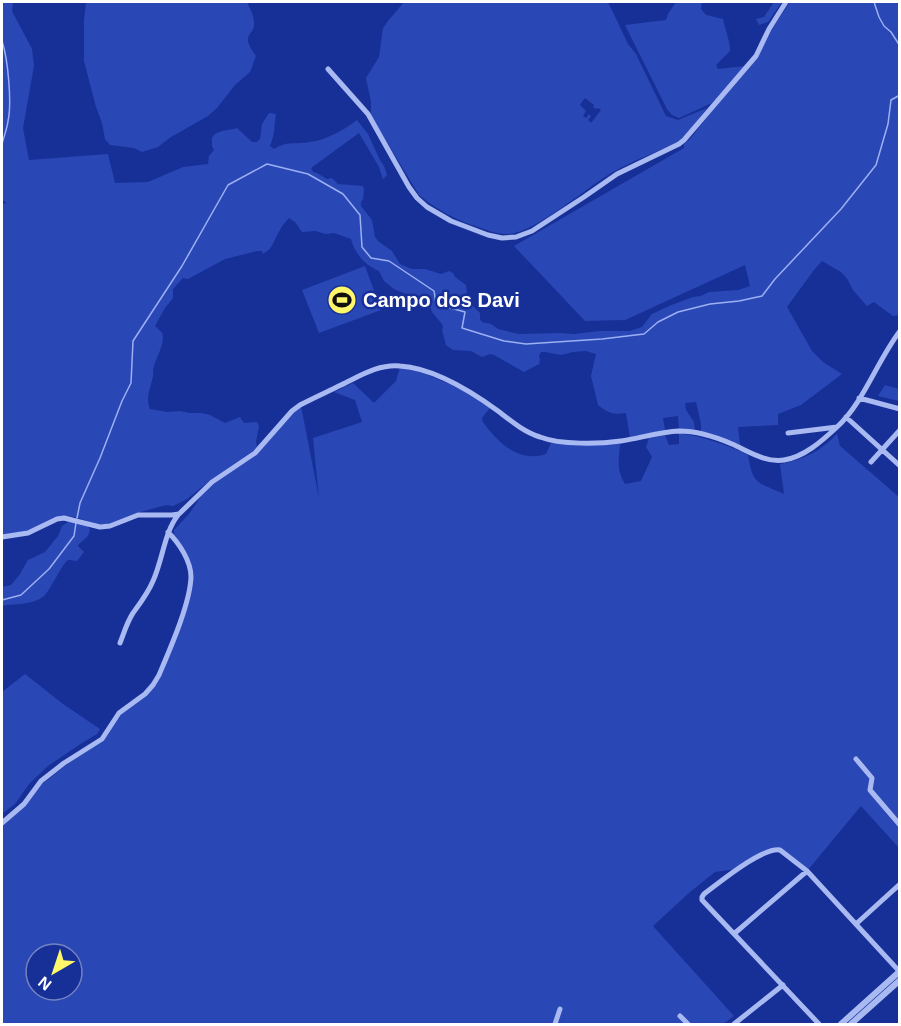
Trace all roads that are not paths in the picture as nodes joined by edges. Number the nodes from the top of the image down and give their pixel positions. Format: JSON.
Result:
{"nodes":[{"id":1,"x":786,"y":2,"type":"edge"},
{"id":2,"x":328,"y":69,"type":"dead end"},
{"id":3,"x":900,"y":331,"type":"edge"},
{"id":4,"x":859,"y":398,"type":"junction"},
{"id":5,"x":890,"y":406,"type":"junction"},
{"id":6,"x":900,"y":409,"type":"edge"},
{"id":7,"x":900,"y":415,"type":"edge"},
{"id":8,"x":846,"y":417,"type":"junction"},
{"id":9,"x":837,"y":427,"type":"junction"},
{"id":10,"x":900,"y":430,"type":"edge"},
{"id":11,"x":788,"y":433,"type":"dead end"},
{"id":12,"x":882,"y":450,"type":"junction"},
{"id":13,"x":870,"y":462,"type":"dead end"},
{"id":14,"x":900,"y":466,"type":"edge"},
{"id":15,"x":178,"y":514,"type":"junction"},
{"id":16,"x":168,"y":532,"type":"junction"},
{"id":17,"x":2,"y":537,"type":"edge"},
{"id":18,"x":120,"y":643,"type":"dead end"},
{"id":19,"x":856,"y":759,"type":"dead end"},
{"id":20,"x":2,"y":823,"type":"edge"},
{"id":21,"x":900,"y":825,"type":"edge"},
{"id":22,"x":807,"y":871,"type":"junction"},
{"id":23,"x":900,"y":884,"type":"edge"},
{"id":24,"x":856,"y":924,"type":"junction"},
{"id":25,"x":735,"y":933,"type":"junction"},
{"id":26,"x":899,"y":972,"type":"edge"},
{"id":27,"x":900,"y":980,"type":"edge"},
{"id":28,"x":783,"y":985,"type":"junction"},
{"id":29,"x":560,"y":1010,"type":"dead end"},
{"id":30,"x":680,"y":1016,"type":"dead end"},
{"id":31,"x":555,"y":1024,"type":"edge"},
{"id":32,"x":688,"y":1024,"type":"edge"},
{"id":33,"x":734,"y":1024,"type":"edge"},
{"id":34,"x":819,"y":1024,"type":"edge"},
{"id":35,"x":841,"y":1024,"type":"edge"},
{"id":36,"x":851,"y":1024,"type":"edge"}],
"edges":[{"from":1,"to":2,"type":"street"},
{"from":3,"to":4,"type":"street"},
{"from":4,"to":5,"type":"street"},
{"from":4,"to":8,"type":"street"},
{"from":5,"to":6,"type":"street"},
{"from":5,"to":7,"type":"street"},
{"from":8,"to":9,"type":"street"},
{"from":8,"to":12,"type":"street"},
{"from":9,"to":11,"type":"street"},
{"from":9,"to":15,"type":"street"},
{"from":10,"to":12,"type":"street"},
{"from":12,"to":13,"type":"street"},
{"from":12,"to":14,"type":"street"},
{"from":15,"to":16,"type":"street"},
{"from":15,"to":17,"type":"street"},
{"from":16,"to":18,"type":"street"},
{"from":16,"to":20,"type":"street"},
{"from":19,"to":21,"type":"street"},
{"from":22,"to":24,"type":"street"},
{"from":22,"to":25,"type":"street"},
{"from":22,"to":25,"type":"street"},
{"from":23,"to":24,"type":"street"},
{"from":24,"to":26,"type":"street"},
{"from":25,"to":28,"type":"street"},
{"from":26,"to":35,"type":"street"},
{"from":27,"to":36,"type":"street"},
{"from":28,"to":33,"type":"street"},
{"from":28,"to":34,"type":"street"},
{"from":29,"to":31,"type":"street"},
{"from":30,"to":32,"type":"street"}]}
